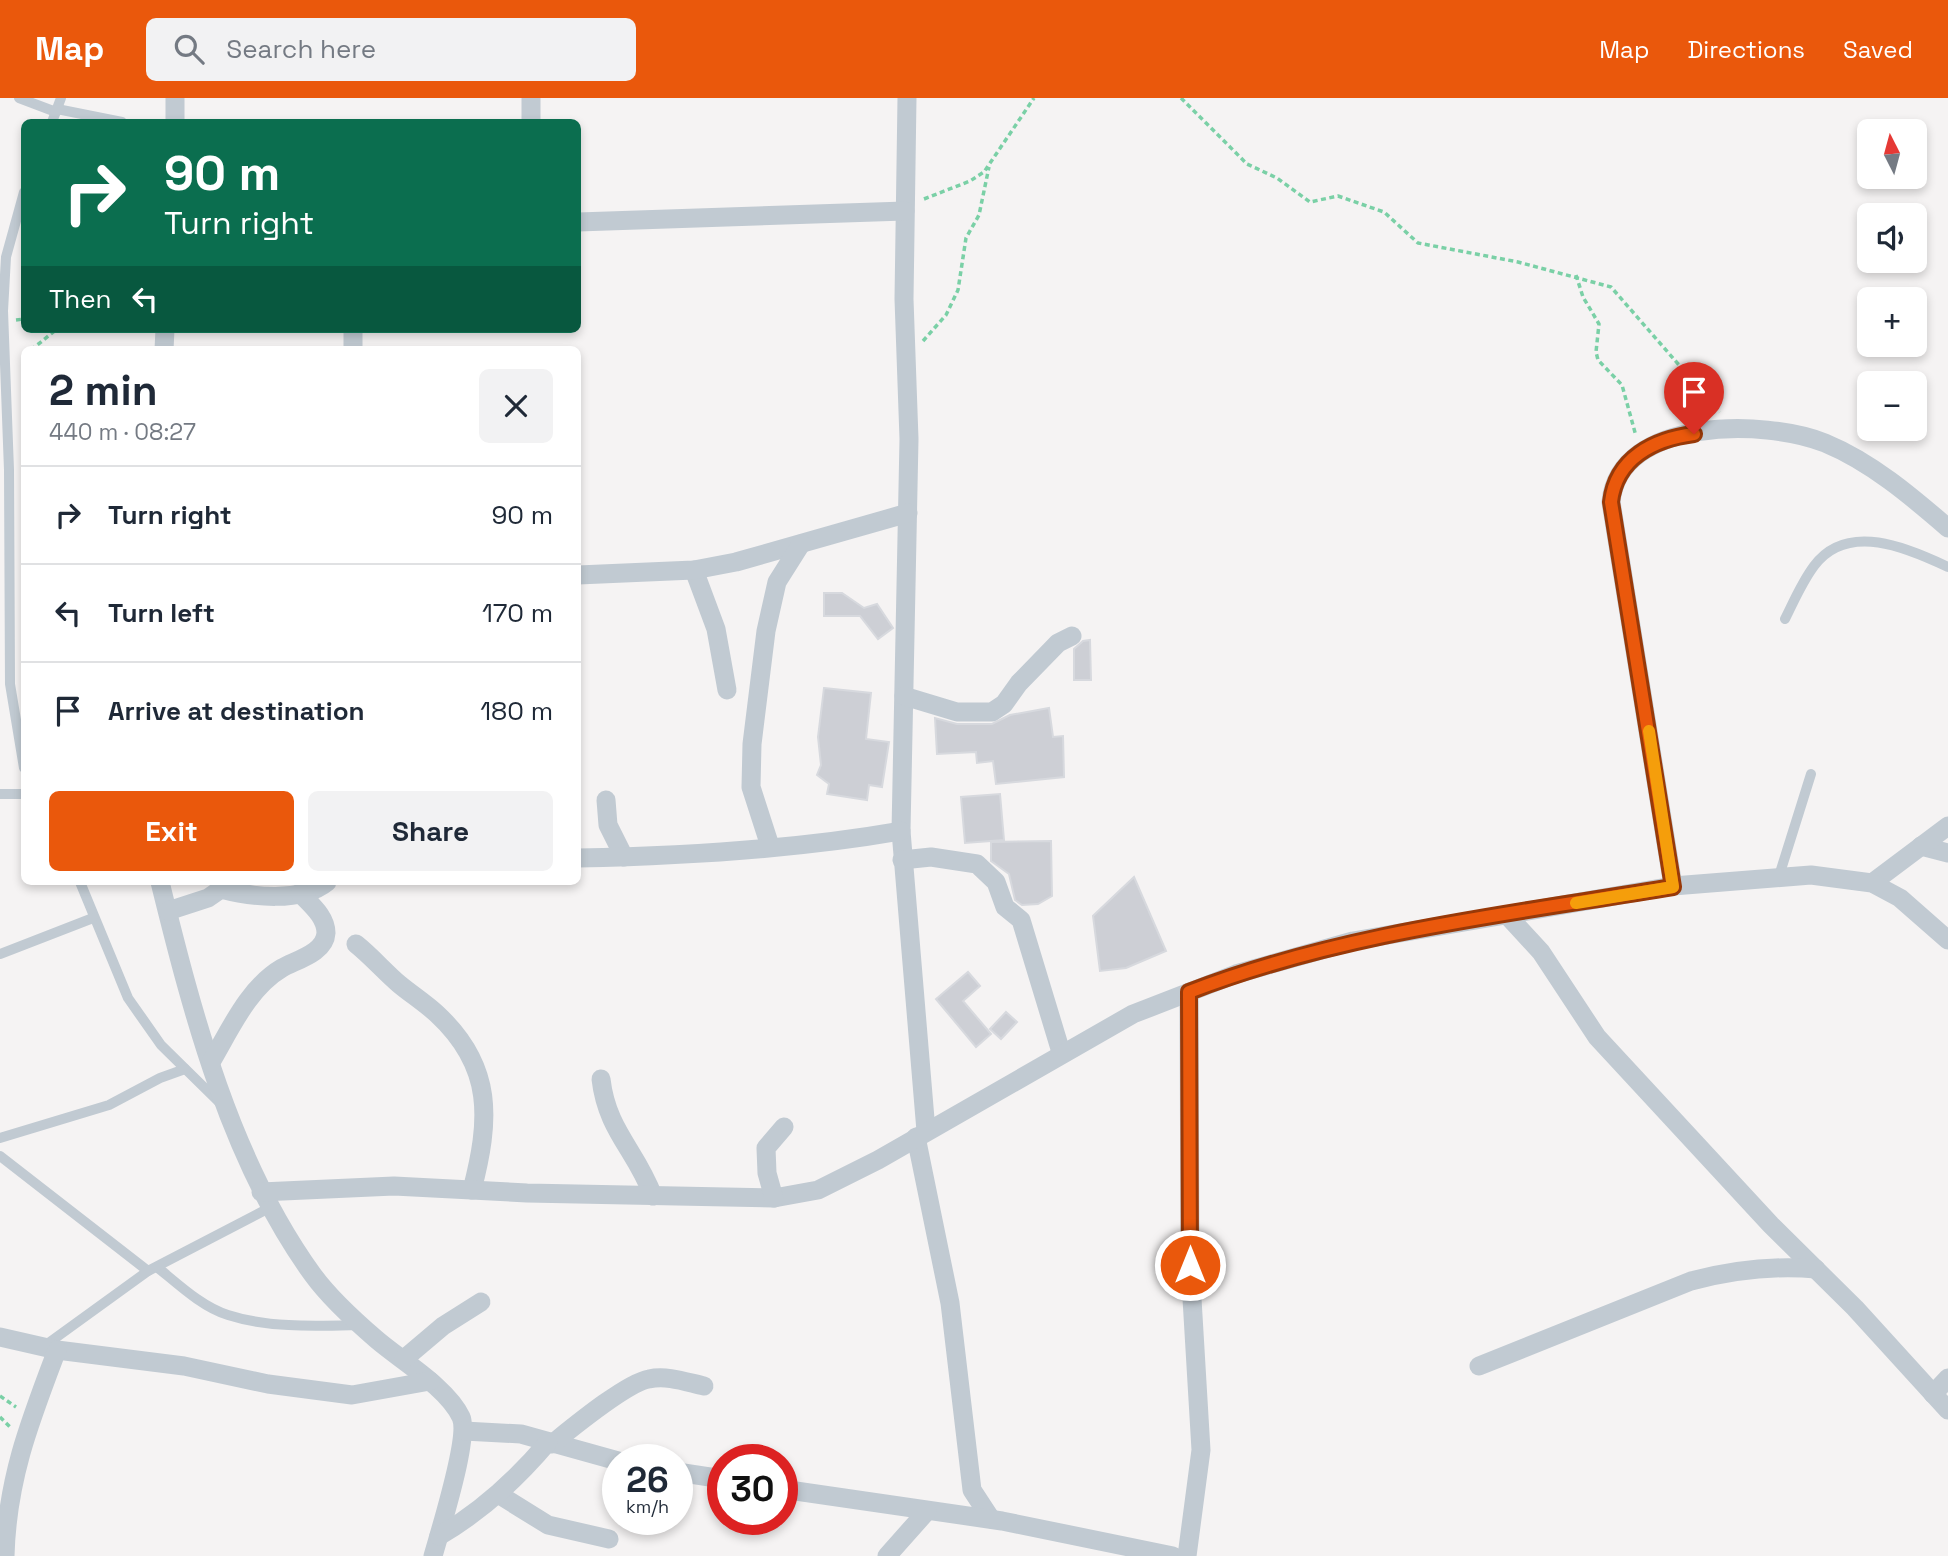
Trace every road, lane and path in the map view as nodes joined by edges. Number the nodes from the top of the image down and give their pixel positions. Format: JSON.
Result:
{"nodes":[{"id":1,"x":19,"y":98,"type":"edge"},
{"id":2,"x":61,"y":98,"type":"edge"},
{"id":3,"x":175,"y":98,"type":"edge"},
{"id":4,"x":531,"y":98,"type":"edge"},
{"id":5,"x":907,"y":98,"type":"edge"},
{"id":6,"x":1034,"y":98,"type":"edge"},
{"id":7,"x":1181,"y":98,"type":"edge"},
{"id":8,"x":55,"y":115,"type":"edge"},
{"id":9,"x":93,"y":119,"type":"edge"},
{"id":10,"x":175,"y":119,"type":"edge"},
{"id":11,"x":531,"y":119,"type":"edge"},
{"id":12,"x":989,"y":167,"type":"junction"},
{"id":13,"x":21,"y":203,"type":"edge"},
{"id":14,"x":905,"y":208,"type":"junction"},
{"id":15,"x":581,"y":222,"type":"edge"},
{"id":16,"x":1576,"y":275,"type":"junction"},
{"id":17,"x":2,"y":330,"type":"edge"},
{"id":18,"x":52,"y":333,"type":"edge"},
{"id":19,"x":37,"y":346,"type":"edge"},
{"id":20,"x":906,"y":356,"type":"junction"},
{"id":21,"x":1735,"y":430,"type":"junction"},
{"id":22,"x":1640,"y":451,"type":"junction"},
{"id":23,"x":5,"y":464,"type":"edge"},
{"id":24,"x":908,"y":513,"type":"junction"},
{"id":25,"x":1948,"y":528,"type":"edge"},
{"id":26,"x":800,"y":544,"type":"junction"},
{"id":27,"x":1948,"y":567,"type":"edge"},
{"id":28,"x":694,"y":570,"type":"junction"},
{"id":29,"x":581,"y":575,"type":"edge"},
{"id":30,"x":1785,"y":619,"type":"dead end"},
{"id":31,"x":1072,"y":636,"type":"dead end"},
{"id":32,"x":727,"y":690,"type":"dead end"},
{"id":33,"x":904,"y":696,"type":"junction"},
{"id":34,"x":21,"y":750,"type":"edge"},
{"id":35,"x":1811,"y":774,"type":"dead end"},
{"id":36,"x":0,"y":794,"type":"edge"},
{"id":37,"x":21,"y":794,"type":"edge"},
{"id":38,"x":606,"y":800,"type":"dead end"},
{"id":39,"x":1948,"y":826,"type":"edge"},
{"id":40,"x":901,"y":831,"type":"junction"},
{"id":41,"x":770,"y":846,"type":"junction"},
{"id":42,"x":1921,"y":846,"type":"junction"},
{"id":43,"x":1948,"y":853,"type":"edge"},
{"id":44,"x":624,"y":857,"type":"junction"},
{"id":45,"x":581,"y":858,"type":"edge"},
{"id":46,"x":902,"y":860,"type":"junction"},
{"id":47,"x":1779,"y":876,"type":"junction"},
{"id":48,"x":1872,"y":883,"type":"junction"},
{"id":49,"x":81,"y":885,"type":"edge"},
{"id":50,"x":161,"y":885,"type":"edge"},
{"id":51,"x":320,"y":885,"type":"edge"},
{"id":52,"x":1673,"y":887,"type":"junction"},
{"id":53,"x":300,"y":893,"type":"junction"},
{"id":54,"x":167,"y":911,"type":"junction"},
{"id":55,"x":1507,"y":915,"type":"junction"},
{"id":56,"x":93,"y":918,"type":"junction"},
{"id":57,"x":1948,"y":940,"type":"edge"},
{"id":58,"x":356,"y":944,"type":"dead end"},
{"id":59,"x":0,"y":954,"type":"edge"},
{"id":60,"x":1189,"y":992,"type":"junction"},
{"id":61,"x":1062,"y":1052,"type":"junction"},
{"id":62,"x":211,"y":1062,"type":"junction"},
{"id":63,"x":185,"y":1069,"type":"junction"},
{"id":64,"x":601,"y":1079,"type":"dead end"},
{"id":65,"x":231,"y":1115,"type":"junction"},
{"id":66,"x":784,"y":1127,"type":"dead end"},
{"id":67,"x":921,"y":1134,"type":"junction"},
{"id":68,"x":0,"y":1138,"type":"edge"},
{"id":69,"x":0,"y":1156,"type":"edge"},
{"id":70,"x":472,"y":1190,"type":"junction"},
{"id":71,"x":653,"y":1196,"type":"junction"},
{"id":72,"x":774,"y":1198,"type":"junction"},
{"id":73,"x":266,"y":1199,"type":"junction"},
{"id":74,"x":152,"y":1269,"type":"junction"},
{"id":75,"x":1816,"y":1269,"type":"junction"},
{"id":76,"x":481,"y":1302,"type":"dead end"},
{"id":77,"x":362,"y":1325,"type":"junction"},
{"id":78,"x":0,"y":1337,"type":"edge"},
{"id":79,"x":50,"y":1349,"type":"junction"},
{"id":80,"x":404,"y":1359,"type":"junction"},
{"id":81,"x":1479,"y":1366,"type":"dead end"},
{"id":82,"x":1948,"y":1378,"type":"edge"},
{"id":83,"x":430,"y":1381,"type":"junction"},
{"id":84,"x":704,"y":1386,"type":"dead end"},
{"id":85,"x":1933,"y":1394,"type":"junction"},
{"id":86,"x":1948,"y":1410,"type":"edge"},
{"id":87,"x":464,"y":1430,"type":"junction"},
{"id":88,"x":550,"y":1443,"type":"junction"},
{"id":89,"x":602,"y":1457,"type":"edge"},
{"id":90,"x":798,"y":1491,"type":"edge"},
{"id":91,"x":499,"y":1494,"type":"junction"},
{"id":92,"x":927,"y":1511,"type":"junction"},
{"id":93,"x":991,"y":1519,"type":"junction"},
{"id":94,"x":439,"y":1535,"type":"junction"},
{"id":95,"x":609,"y":1539,"type":"dead end"},
{"id":96,"x":5,"y":1556,"type":"edge"},
{"id":97,"x":433,"y":1556,"type":"edge"},
{"id":98,"x":887,"y":1556,"type":"edge"},
{"id":99,"x":1173,"y":1556,"type":"edge"},
{"id":100,"x":1187,"y":1556,"type":"edge"}],
"edges":[{"from":1,"to":8,"type":"lane"},
{"from":2,"to":8,"type":"lane"},
{"from":3,"to":10,"type":"street"},
{"from":4,"to":11,"type":"street"},
{"from":5,"to":14,"type":"street"},
{"from":6,"to":12,"type":"path"},
{"from":7,"to":16,"type":"path"},
{"from":8,"to":9,"type":"lane"},
{"from":12,"to":14,"type":"path"},
{"from":12,"to":20,"type":"path"},
{"from":13,"to":17,"type":"lane"},
{"from":14,"to":15,"type":"street"},
{"from":14,"to":20,"type":"street"},
{"from":16,"to":21,"type":"path"},
{"from":16,"to":22,"type":"path"},
{"from":17,"to":23,"type":"lane"},
{"from":18,"to":19,"type":"path"},
{"from":20,"to":24,"type":"street"},
{"from":21,"to":22,"type":"street"},
{"from":21,"to":25,"type":"street"},
{"from":22,"to":52,"type":"street"},
{"from":23,"to":34,"type":"lane"},
{"from":24,"to":26,"type":"street"},
{"from":24,"to":33,"type":"street"},
{"from":26,"to":28,"type":"street"},
{"from":26,"to":41,"type":"street"},
{"from":27,"to":30,"type":"lane"},
{"from":28,"to":29,"type":"street"},
{"from":28,"to":32,"type":"street"},
{"from":31,"to":33,"type":"street"},
{"from":33,"to":40,"type":"street"},
{"from":35,"to":47,"type":"lane"},
{"from":36,"to":37,"type":"lane"},
{"from":38,"to":44,"type":"street"},
{"from":39,"to":42,"type":"street"},
{"from":40,"to":41,"type":"street"},
{"from":40,"to":46,"type":"street"},
{"from":41,"to":44,"type":"street"},
{"from":42,"to":43,"type":"street"},
{"from":42,"to":48,"type":"street"},
{"from":44,"to":45,"type":"street"},
{"from":46,"to":61,"type":"street"},
{"from":46,"to":67,"type":"street"},
{"from":47,"to":48,"type":"street"},
{"from":47,"to":52,"type":"street"},
{"from":48,"to":57,"type":"street"},
{"from":49,"to":56,"type":"lane"},
{"from":50,"to":54,"type":"street"},
{"from":51,"to":53,"type":"street"},
{"from":52,"to":55,"type":"street"},
{"from":53,"to":54,"type":"street"},
{"from":53,"to":62,"type":"street"},
{"from":54,"to":62,"type":"street"},
{"from":55,"to":60,"type":"street"},
{"from":55,"to":75,"type":"street"},
{"from":56,"to":59,"type":"lane"},
{"from":56,"to":63,"type":"lane"},
{"from":58,"to":70,"type":"street"},
{"from":60,"to":61,"type":"street"},
{"from":60,"to":100,"type":"street"},
{"from":61,"to":67,"type":"street"},
{"from":62,"to":65,"type":"street"},
{"from":63,"to":65,"type":"lane"},
{"from":63,"to":68,"type":"lane"},
{"from":64,"to":71,"type":"street"},
{"from":65,"to":73,"type":"street"},
{"from":66,"to":72,"type":"street"},
{"from":67,"to":72,"type":"street"},
{"from":67,"to":93,"type":"street"},
{"from":69,"to":74,"type":"lane"},
{"from":70,"to":71,"type":"street"},
{"from":70,"to":73,"type":"street"},
{"from":71,"to":72,"type":"street"},
{"from":73,"to":74,"type":"lane"},
{"from":73,"to":77,"type":"street"},
{"from":74,"to":77,"type":"lane"},
{"from":74,"to":79,"type":"lane"},
{"from":75,"to":81,"type":"street"},
{"from":75,"to":85,"type":"street"},
{"from":76,"to":80,"type":"street"},
{"from":77,"to":80,"type":"street"},
{"from":78,"to":79,"type":"street"},
{"from":79,"to":83,"type":"street"},
{"from":79,"to":96,"type":"street"},
{"from":80,"to":83,"type":"street"},
{"from":82,"to":85,"type":"street"},
{"from":83,"to":87,"type":"street"},
{"from":84,"to":88,"type":"street"},
{"from":85,"to":86,"type":"street"},
{"from":87,"to":88,"type":"street"},
{"from":87,"to":94,"type":"street"},
{"from":88,"to":89,"type":"street"},
{"from":88,"to":91,"type":"street"},
{"from":90,"to":92,"type":"street"},
{"from":91,"to":94,"type":"street"},
{"from":91,"to":95,"type":"street"},
{"from":92,"to":93,"type":"street"},
{"from":92,"to":98,"type":"street"},
{"from":93,"to":99,"type":"street"},
{"from":94,"to":97,"type":"street"}]}
